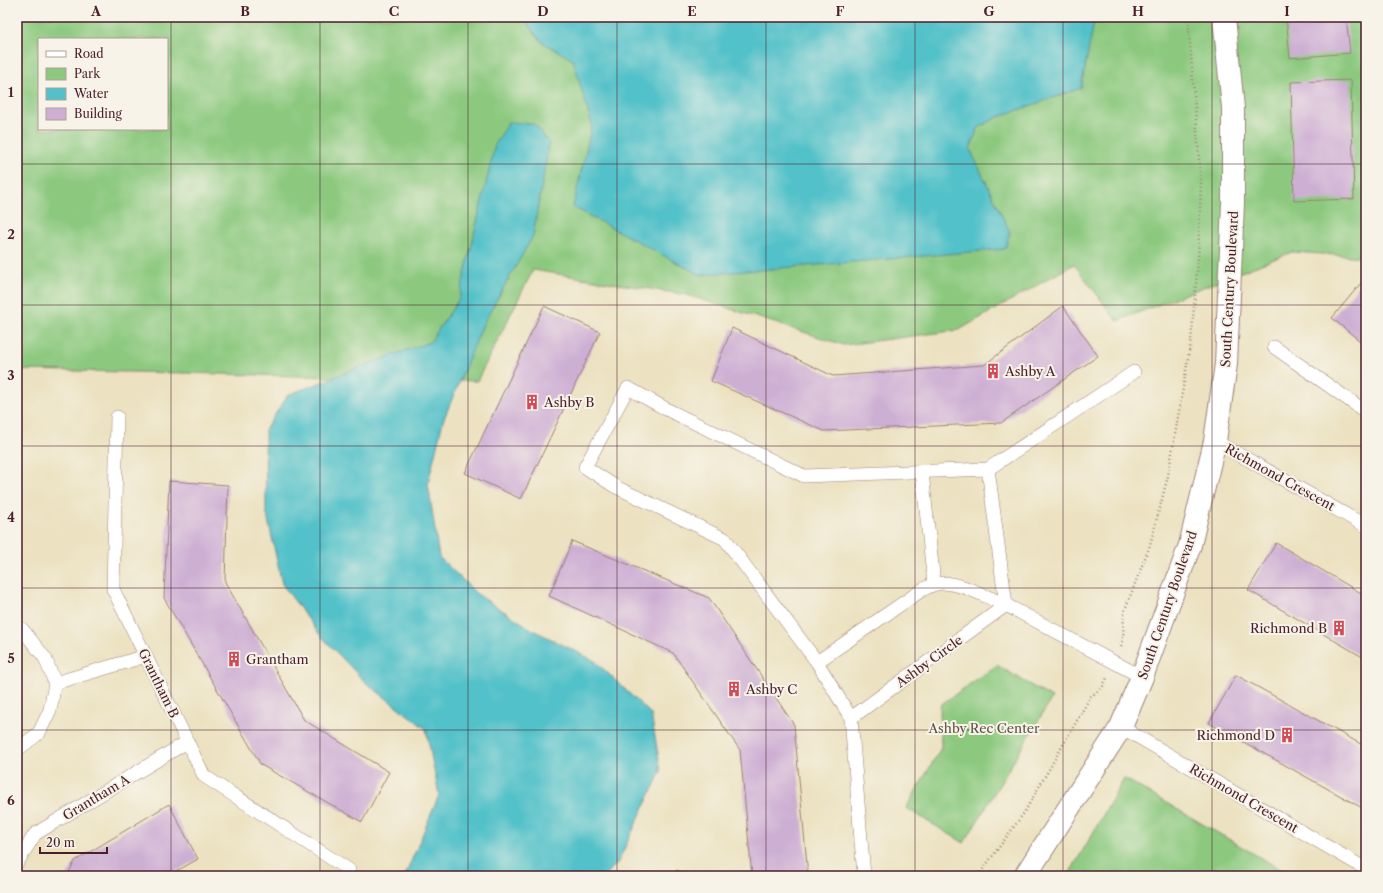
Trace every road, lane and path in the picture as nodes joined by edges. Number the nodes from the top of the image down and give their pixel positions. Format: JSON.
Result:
{"nodes":[{"id":1,"x":1188,"y":17,"type":"edge"},
{"id":2,"x":1224,"y":17,"type":"edge"},
{"id":3,"x":1274,"y":347,"type":"dead end"},
{"id":4,"x":1134,"y":372,"type":"dead end"},
{"id":5,"x":1366,"y":412,"type":"edge"},
{"id":6,"x":117,"y":416,"type":"dead end"},
{"id":7,"x":1215,"y":441,"type":"junction"},
{"id":8,"x":988,"y":469,"type":"junction"},
{"id":9,"x":922,"y":472,"type":"junction"},
{"id":10,"x":1366,"y":526,"type":"edge"},
{"id":11,"x":934,"y":584,"type":"junction"},
{"id":12,"x":1006,"y":605,"type":"junction"},
{"id":13,"x":17,"y":627,"type":"edge"},
{"id":14,"x":1124,"y":640,"type":"dead end"},
{"id":15,"x":146,"y":656,"type":"junction"},
{"id":16,"x":817,"y":662,"type":"junction"},
{"id":17,"x":1142,"y":678,"type":"junction"},
{"id":18,"x":55,"y":683,"type":"junction"},
{"id":19,"x":1102,"y":688,"type":"dead end"},
{"id":20,"x":851,"y":718,"type":"junction"},
{"id":21,"x":1121,"y":727,"type":"junction"},
{"id":22,"x":187,"y":742,"type":"junction"},
{"id":23,"x":17,"y":750,"type":"edge"},
{"id":24,"x":17,"y":864,"type":"edge"},
{"id":25,"x":349,"y":870,"type":"dead end"},
{"id":26,"x":1366,"y":870,"type":"edge"},
{"id":27,"x":864,"y":876,"type":"edge"},
{"id":28,"x":978,"y":876,"type":"edge"},
{"id":29,"x":1025,"y":876,"type":"edge"}],
"edges":[{"from":1,"to":14,"type":"path"},
{"from":2,"to":7,"type":"street","name":"South Century Boulevard"},
{"from":3,"to":5,"type":"lane"},
{"from":4,"to":8,"type":"lane"},
{"from":6,"to":15,"type":"lane","name":"Grantham B"},
{"from":7,"to":10,"type":"lane","name":"Richmond Crescent"},
{"from":7,"to":17,"type":"street","name":"South Century Boulevard"},
{"from":8,"to":9,"type":"lane"},
{"from":8,"to":12,"type":"lane"},
{"from":9,"to":11,"type":"lane"},
{"from":9,"to":16,"type":"lane"},
{"from":11,"to":12,"type":"lane"},
{"from":11,"to":16,"type":"lane"},
{"from":12,"to":17,"type":"lane"},
{"from":12,"to":20,"type":"lane","name":"Ashby Circle"},
{"from":13,"to":18,"type":"lane"},
{"from":15,"to":18,"type":"lane"},
{"from":15,"to":22,"type":"lane","name":"Grantham B"},
{"from":16,"to":20,"type":"lane"},
{"from":17,"to":21,"type":"street","name":"South Century Boulevard"},
{"from":18,"to":23,"type":"lane"},
{"from":19,"to":28,"type":"path"},
{"from":20,"to":27,"type":"lane"},
{"from":21,"to":26,"type":"lane","name":"Richmond Crescent"},
{"from":21,"to":29,"type":"street","name":"South Century Boulevard"},
{"from":22,"to":24,"type":"lane","name":"Grantham A"},
{"from":22,"to":25,"type":"lane","name":"Grantham B"}]}
